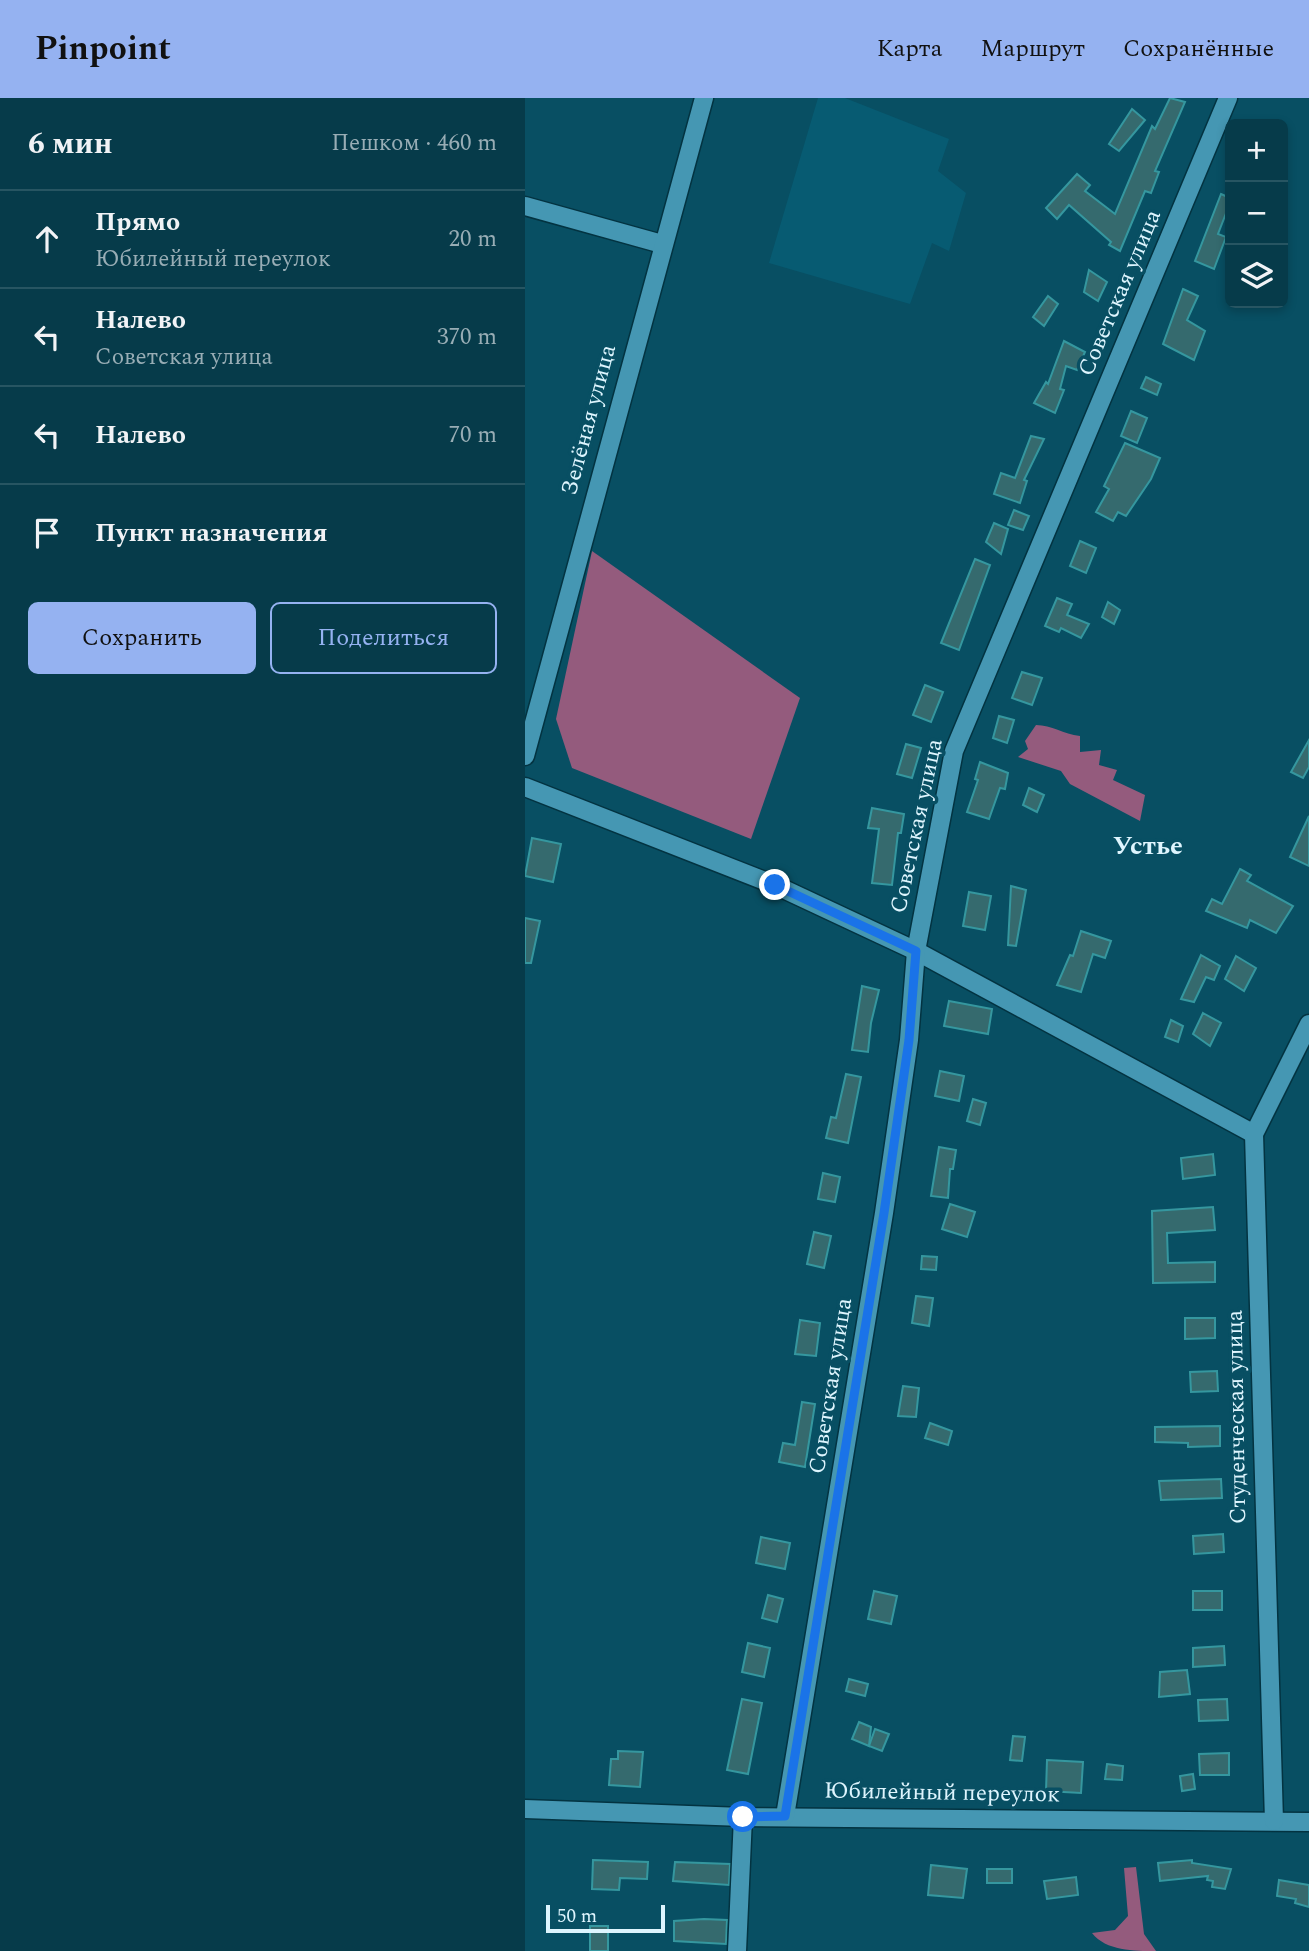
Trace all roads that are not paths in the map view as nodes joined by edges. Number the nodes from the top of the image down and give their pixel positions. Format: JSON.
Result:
{"nodes":[{"id":1,"x":704,"y":98,"type":"edge"},
{"id":2,"x":1228,"y":98,"type":"edge"},
{"id":3,"x":525,"y":206,"type":"edge"},
{"id":4,"x":662,"y":244,"type":"junction"},
{"id":5,"x":525,"y":756,"type":"edge"},
{"id":6,"x":525,"y":787,"type":"edge"},
{"id":7,"x":916,"y":951,"type":"junction"},
{"id":8,"x":1309,"y":1024,"type":"edge"},
{"id":9,"x":1254,"y":1134,"type":"junction"},
{"id":10,"x":525,"y":1809,"type":"edge"},
{"id":11,"x":785,"y":1816,"type":"junction"},
{"id":12,"x":743,"y":1817,"type":"junction"},
{"id":13,"x":1274,"y":1821,"type":"junction"},
{"id":14,"x":1309,"y":1822,"type":"edge"},
{"id":15,"x":737,"y":1951,"type":"edge"}],
"edges":[{"from":1,"to":4,"type":"street","name":"Зелёная улица"},
{"from":2,"to":7,"type":"street","name":"Советская улица"},
{"from":3,"to":4,"type":"street"},
{"from":4,"to":5,"type":"street","name":"Зелёная улица"},
{"from":6,"to":7,"type":"street"},
{"from":7,"to":9,"type":"street"},
{"from":7,"to":11,"type":"street","name":"Советская улица"},
{"from":8,"to":9,"type":"street","name":"Студенческая улица"},
{"from":9,"to":13,"type":"street","name":"Студенческая улица"},
{"from":10,"to":12,"type":"street","name":"Юбилейный переулок"},
{"from":11,"to":12,"type":"street","name":"Юбилейный переулок"},
{"from":11,"to":13,"type":"street","name":"Юбилейный переулок"},
{"from":12,"to":15,"type":"street"},
{"from":13,"to":14,"type":"street","name":"Юбилейный переулок"}]}
